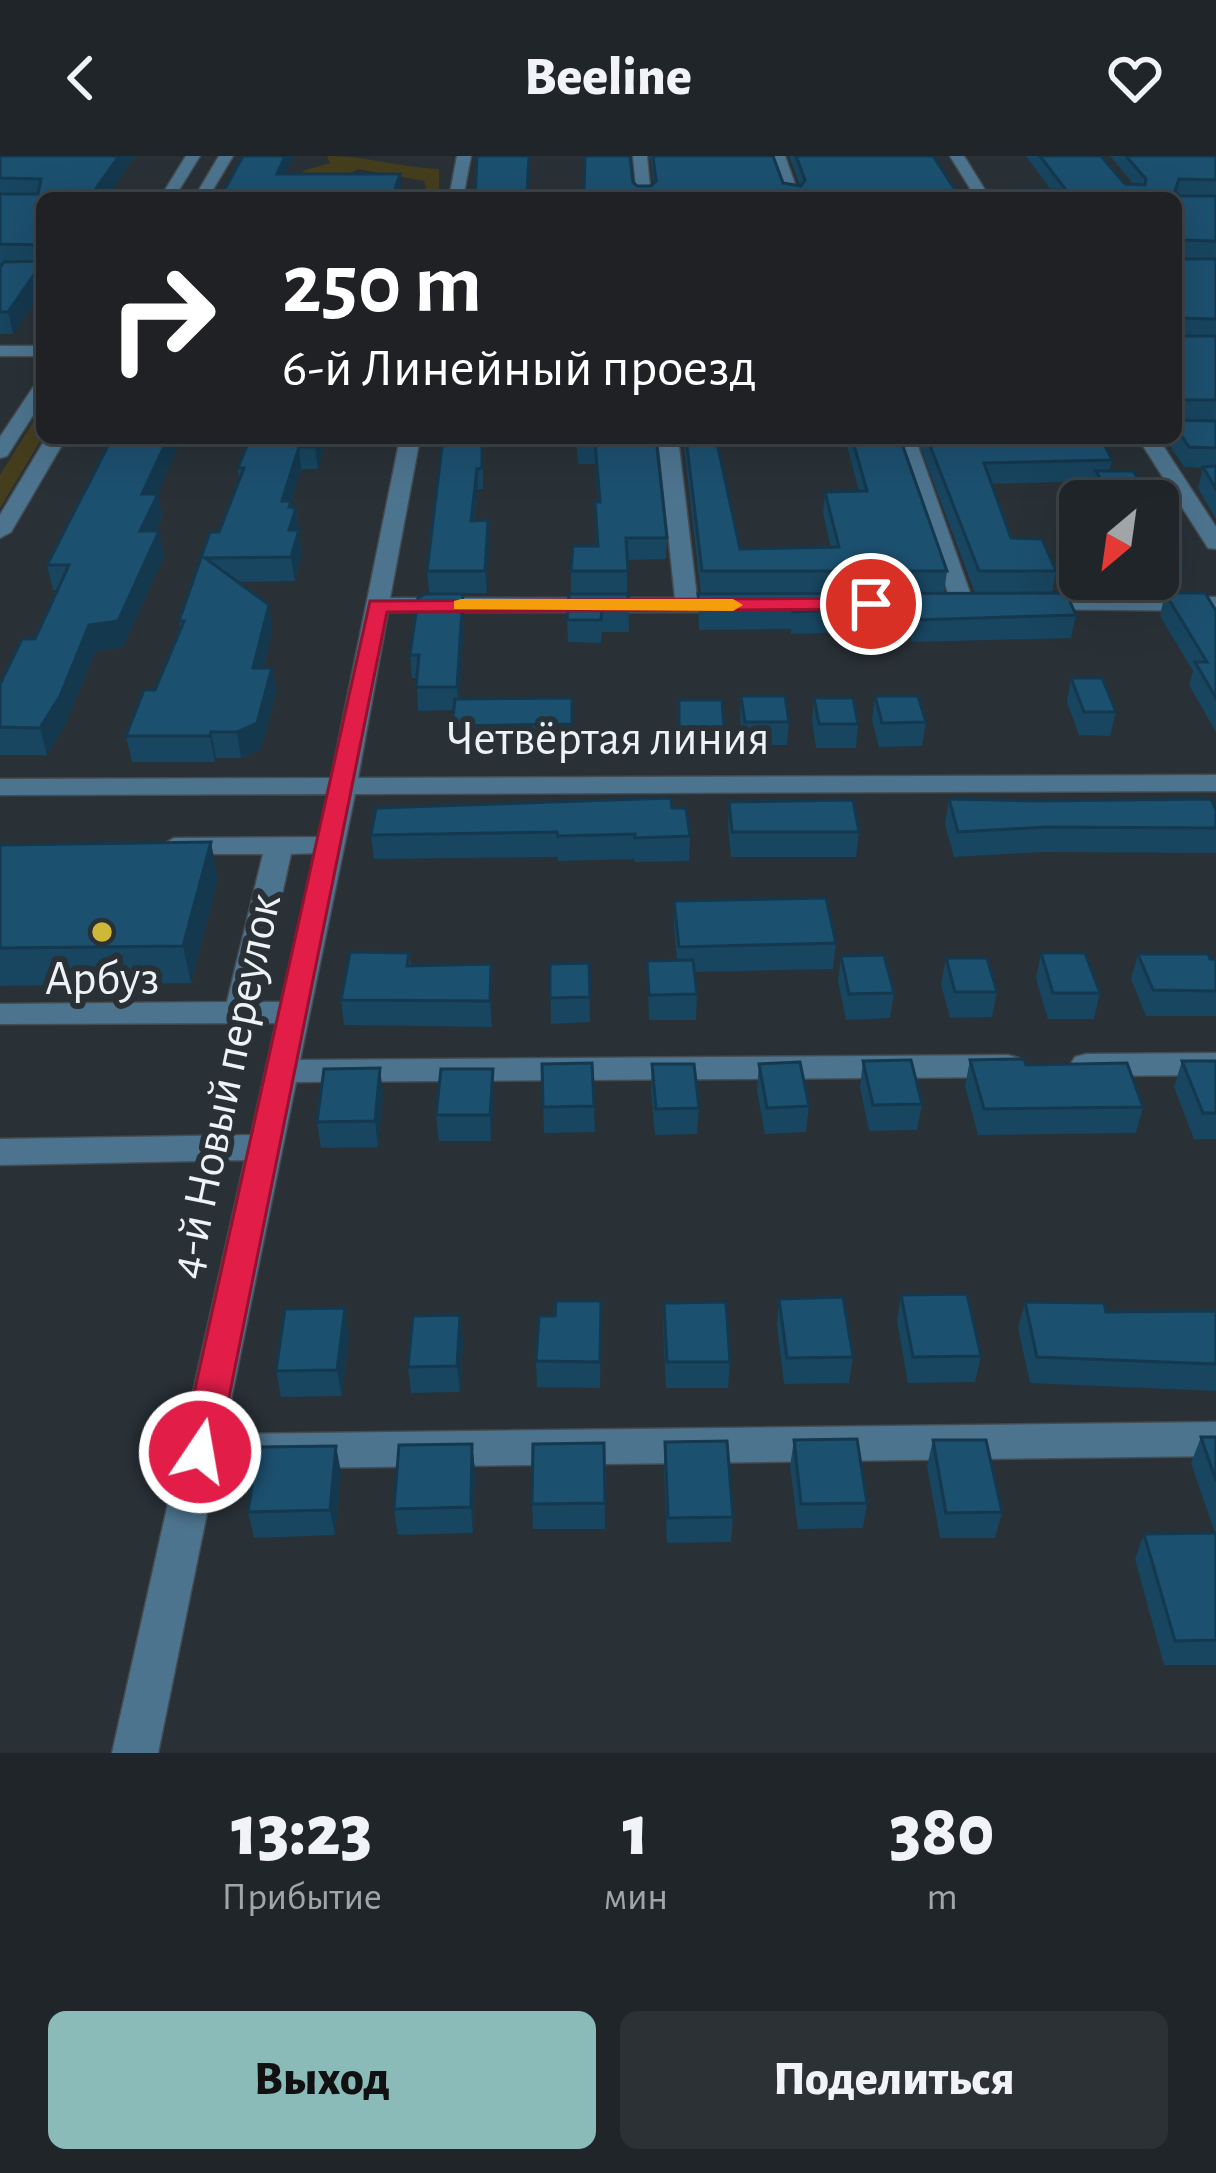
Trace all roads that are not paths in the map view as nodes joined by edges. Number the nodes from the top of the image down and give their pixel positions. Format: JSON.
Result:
{"nodes":[{"id":1,"x":193,"y":156,"type":"edge"},
{"id":2,"x":226,"y":156,"type":"edge"},
{"id":3,"x":464,"y":156,"type":"edge"},
{"id":4,"x":640,"y":156,"type":"edge"},
{"id":5,"x":778,"y":156,"type":"edge"},
{"id":6,"x":957,"y":156,"type":"edge"},
{"id":7,"x":171,"y":192,"type":"edge"},
{"id":8,"x":205,"y":192,"type":"edge"},
{"id":9,"x":457,"y":192,"type":"edge"},
{"id":10,"x":643,"y":192,"type":"edge"},
{"id":11,"x":791,"y":192,"type":"edge"},
{"id":12,"x":979,"y":192,"type":"edge"},
{"id":13,"x":0,"y":351,"type":"edge"},
{"id":14,"x":36,"y":351,"type":"edge"},
{"id":15,"x":36,"y":399,"type":"edge"},
{"id":16,"x":52,"y":444,"type":"edge"},
{"id":17,"x":409,"y":444,"type":"edge"},
{"id":18,"x":669,"y":444,"type":"edge"},
{"id":19,"x":908,"y":444,"type":"edge"},
{"id":20,"x":1154,"y":444,"type":"edge"},
{"id":21,"x":2,"y":446,"type":"edge"},
{"id":22,"x":0,"y":532,"type":"edge"},
{"id":23,"x":1216,"y":543,"type":"edge"},
{"id":24,"x":756,"y":604,"type":"edge"},
{"id":25,"x":1216,"y":604,"type":"edge"},
{"id":26,"x":378,"y":605,"type":"junction"},
{"id":27,"x":687,"y":605,"type":"junction"},
{"id":28,"x":1216,"y":783,"type":"edge"},
{"id":29,"x":343,"y":786,"type":"junction"},
{"id":30,"x":0,"y":787,"type":"edge"},
{"id":31,"x":279,"y":845,"type":"junction"},
{"id":32,"x":330,"y":845,"type":"junction"},
{"id":33,"x":140,"y":846,"type":"edge"},
{"id":34,"x":240,"y":1012,"type":"junction"},
{"id":35,"x":294,"y":1012,"type":"junction"},
{"id":36,"x":0,"y":1014,"type":"edge"},
{"id":37,"x":1216,"y":1064,"type":"edge"},
{"id":38,"x":282,"y":1071,"type":"junction"},
{"id":39,"x":266,"y":1147,"type":"junction"},
{"id":40,"x":0,"y":1152,"type":"edge"},
{"id":41,"x":1216,"y":1439,"type":"edge"},
{"id":42,"x":200,"y":1452,"type":"junction"},
{"id":43,"x":135,"y":1753,"type":"edge"}],
"edges":[{"from":1,"to":7,"type":"street"},
{"from":2,"to":8,"type":"street"},
{"from":3,"to":9,"type":"street"},
{"from":4,"to":10,"type":"street"},
{"from":5,"to":11,"type":"street"},
{"from":6,"to":12,"type":"street"},
{"from":13,"to":14,"type":"street"},
{"from":15,"to":21,"type":"street"},
{"from":16,"to":22,"type":"street"},
{"from":17,"to":26,"type":"street","name":"4-й Новый переулок"},
{"from":18,"to":27,"type":"street"},
{"from":19,"to":25,"type":"street"},
{"from":20,"to":23,"type":"street"},
{"from":24,"to":27,"type":"street"},
{"from":26,"to":27,"type":"street"},
{"from":26,"to":29,"type":"street","name":"4-й Новый переулок"},
{"from":28,"to":29,"type":"street","name":"Четвёртая линия"},
{"from":29,"to":30,"type":"street","name":"Четвёртая линия"},
{"from":29,"to":32,"type":"street","name":"4-й Новый переулок"},
{"from":31,"to":32,"type":"street"},
{"from":31,"to":33,"type":"street"},
{"from":31,"to":34,"type":"street"},
{"from":32,"to":35,"type":"street","name":"4-й Новый переулок"},
{"from":34,"to":35,"type":"street"},
{"from":34,"to":36,"type":"street"},
{"from":35,"to":38,"type":"street","name":"4-й Новый переулок"},
{"from":37,"to":38,"type":"street"},
{"from":38,"to":39,"type":"street","name":"4-й Новый переулок"},
{"from":39,"to":40,"type":"street"},
{"from":39,"to":42,"type":"street","name":"4-й Новый переулок"},
{"from":41,"to":42,"type":"street"},
{"from":42,"to":43,"type":"street","name":"4-й Новый переулок"}]}
